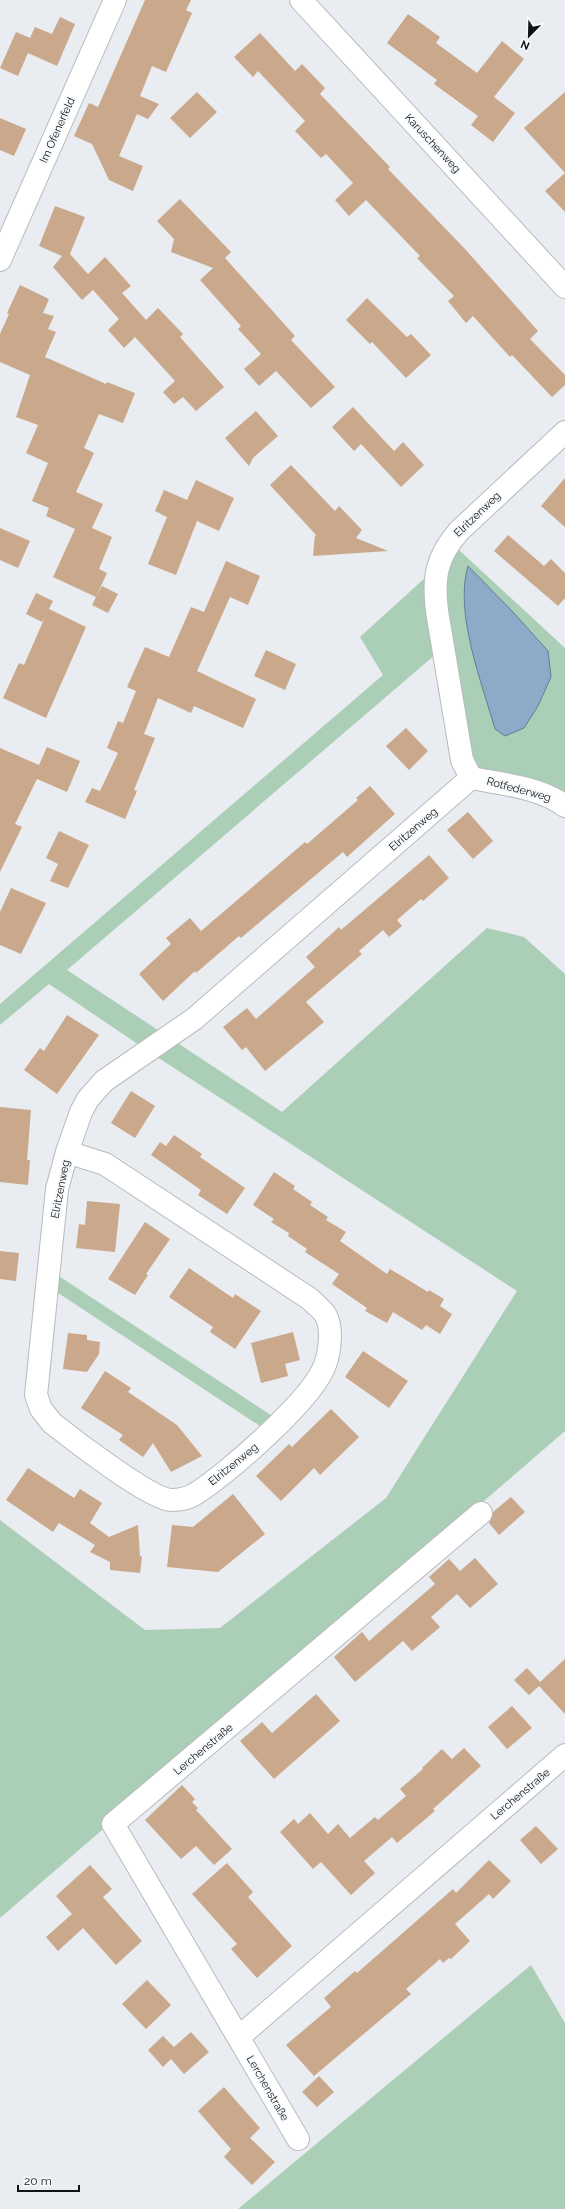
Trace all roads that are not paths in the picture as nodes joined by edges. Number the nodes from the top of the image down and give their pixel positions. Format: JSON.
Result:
{"nodes":[{"id":1,"x":116,"y":0,"type":"edge"},
{"id":2,"x":301,"y":0,"type":"edge"},
{"id":3,"x":0,"y":260,"type":"edge"},
{"id":4,"x":565,"y":287,"type":"edge"},
{"id":5,"x":565,"y":432,"type":"edge"},
{"id":6,"x":471,"y":778,"type":"junction"},
{"id":7,"x":565,"y":806,"type":"edge"},
{"id":8,"x":67,"y":1152,"type":"junction"},
{"id":9,"x":481,"y":1513,"type":"dead end"},
{"id":10,"x":565,"y":1755,"type":"edge"},
{"id":11,"x":239,"y":2037,"type":"junction"},
{"id":12,"x":298,"y":2139,"type":"dead end"}],
"edges":[{"from":1,"to":3,"type":"street","name":"Im Ofenerfeld"},
{"from":2,"to":4,"type":"street","name":"Karuschenweg"},
{"from":5,"to":6,"type":"street","name":"Elritzenweg"},
{"from":6,"to":7,"type":"street","name":"Rotfederweg"},
{"from":6,"to":8,"type":"street","name":"Elritzenweg"},
{"from":8,"to":8,"type":"street","name":"Elritzenweg"},
{"from":9,"to":11,"type":"street","name":"Lerchenstraße"},
{"from":10,"to":11,"type":"street","name":"Lerchenstraße"},
{"from":11,"to":12,"type":"street","name":"Lerchenstraße"}]}
